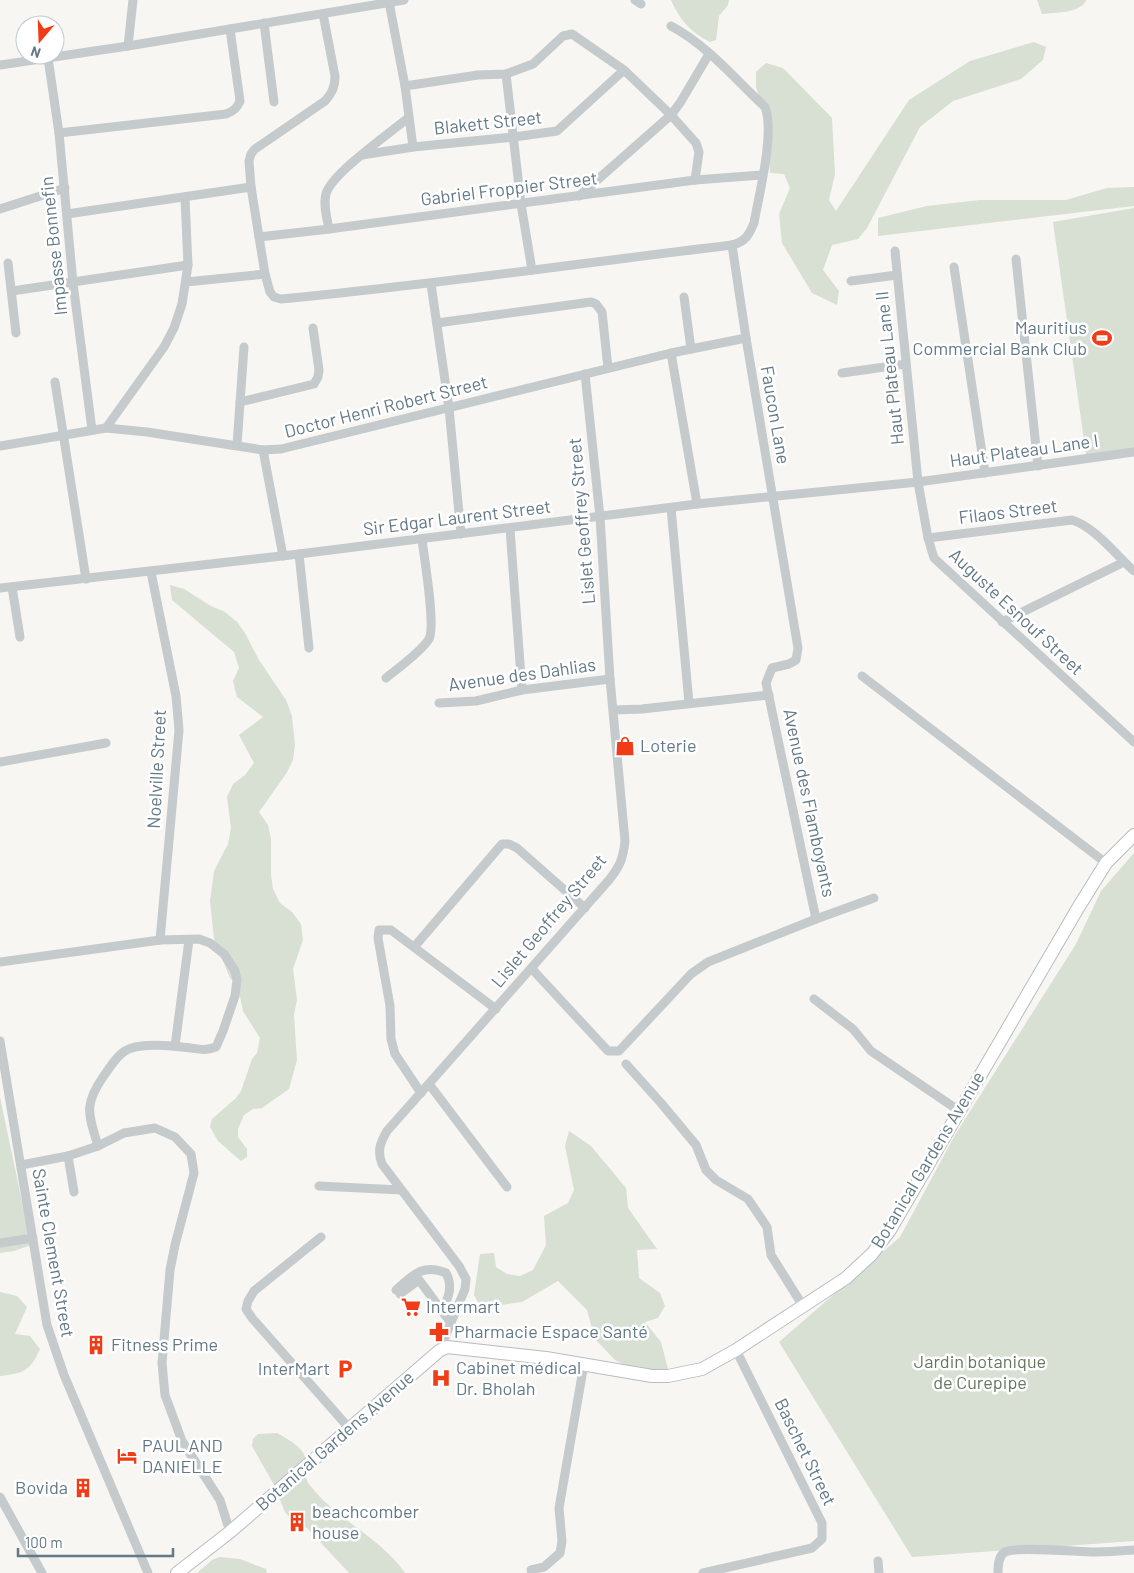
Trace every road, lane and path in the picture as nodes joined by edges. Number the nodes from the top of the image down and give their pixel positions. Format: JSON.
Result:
{"nodes":[{"id":1,"x":133,"y":0,"type":"edge"},
{"id":2,"x":404,"y":0,"type":"edge"},
{"id":3,"x":389,"y":2,"type":"junction"},
{"id":4,"x":346,"y":5,"type":"edge"},
{"id":5,"x":323,"y":14,"type":"junction"},
{"id":6,"x":264,"y":23,"type":"junction"},
{"id":7,"x":671,"y":26,"type":"dead end"},
{"id":8,"x":230,"y":29,"type":"junction"},
{"id":9,"x":128,"y":46,"type":"junction"},
{"id":10,"x":709,"y":54,"type":"junction"},
{"id":11,"x":65,"y":55,"type":"edge"},
{"id":12,"x":15,"y":63,"type":"edge"},
{"id":13,"x":0,"y":65,"type":"edge"},
{"id":14,"x":49,"y":65,"type":"edge"},
{"id":15,"x":624,"y":70,"type":"junction"},
{"id":16,"x":506,"y":74,"type":"junction"},
{"id":17,"x":405,"y":86,"type":"junction"},
{"id":18,"x":274,"y":102,"type":"dead end"},
{"id":19,"x":671,"y":114,"type":"junction"},
{"id":20,"x":408,"y":118,"type":"junction"},
{"id":21,"x":59,"y":133,"type":"junction"},
{"id":22,"x":514,"y":137,"type":"junction"},
{"id":23,"x":413,"y":148,"type":"junction"},
{"id":24,"x":362,"y":155,"type":"junction"},
{"id":25,"x":762,"y":175,"type":"junction"},
{"id":26,"x":695,"y":180,"type":"junction"},
{"id":27,"x":251,"y":187,"type":"junction"},
{"id":28,"x":64,"y":188,"type":"junction"},
{"id":29,"x":579,"y":196,"type":"junction"},
{"id":30,"x":185,"y":198,"type":"junction"},
{"id":31,"x":521,"y":204,"type":"junction"},
{"id":32,"x":0,"y":209,"type":"edge"},
{"id":33,"x":67,"y":214,"type":"junction"},
{"id":34,"x":329,"y":229,"type":"junction"},
{"id":35,"x":260,"y":237,"type":"junction"},
{"id":36,"x":732,"y":244,"type":"junction"},
{"id":37,"x":895,"y":252,"type":"dead end"},
{"id":38,"x":1016,"y":259,"type":"dead end"},
{"id":39,"x":8,"y":263,"type":"dead end"},
{"id":40,"x":188,"y":265,"type":"junction"},
{"id":41,"x":954,"y":267,"type":"dead end"},
{"id":42,"x":532,"y":270,"type":"junction"},
{"id":43,"x":265,"y":274,"type":"junction"},
{"id":44,"x":898,"y":275,"type":"junction"},
{"id":45,"x":851,"y":281,"type":"dead end"},
{"id":46,"x":186,"y":282,"type":"junction"},
{"id":47,"x":73,"y":283,"type":"junction"},
{"id":48,"x":431,"y":284,"type":"junction"},
{"id":49,"x":12,"y":291,"type":"junction"},
{"id":50,"x":684,"y":297,"type":"dead end"},
{"id":51,"x":437,"y":323,"type":"junction"},
{"id":52,"x":313,"y":328,"type":"dead end"},
{"id":53,"x":16,"y":333,"type":"dead end"},
{"id":54,"x":746,"y":338,"type":"junction"},
{"id":55,"x":244,"y":347,"type":"dead end"},
{"id":56,"x":691,"y":348,"type":"junction"},
{"id":57,"x":671,"y":353,"type":"junction"},
{"id":58,"x":906,"y":364,"type":"junction"},
{"id":59,"x":608,"y":368,"type":"junction"},
{"id":60,"x":842,"y":372,"type":"dead end"},
{"id":61,"x":585,"y":374,"type":"junction"},
{"id":62,"x":55,"y":382,"type":"dead end"},
{"id":63,"x":240,"y":402,"type":"junction"},
{"id":64,"x":450,"y":408,"type":"junction"},
{"id":65,"x":106,"y":428,"type":"junction"},
{"id":66,"x":92,"y":430,"type":"junction"},
{"id":67,"x":63,"y":434,"type":"junction"},
{"id":68,"x":237,"y":445,"type":"junction"},
{"id":69,"x":0,"y":446,"type":"edge"},
{"id":70,"x":263,"y":450,"type":"junction"},
{"id":71,"x":1134,"y":452,"type":"edge"},
{"id":72,"x":1038,"y":466,"type":"junction"},
{"id":73,"x":985,"y":473,"type":"junction"},
{"id":74,"x":918,"y":482,"type":"junction"},
{"id":75,"x":773,"y":497,"type":"junction"},
{"id":76,"x":696,"y":504,"type":"junction"},
{"id":77,"x":671,"y":508,"type":"junction"},
{"id":78,"x":600,"y":517,"type":"junction"},
{"id":79,"x":510,"y":529,"type":"junction"},
{"id":80,"x":461,"y":534,"type":"junction"},
{"id":81,"x":928,"y":538,"type":"junction"},
{"id":82,"x":422,"y":539,"type":"junction"},
{"id":83,"x":299,"y":554,"type":"junction"},
{"id":84,"x":283,"y":556,"type":"junction"},
{"id":85,"x":1124,"y":562,"type":"junction"},
{"id":86,"x":1134,"y":571,"type":"edge"},
{"id":87,"x":151,"y":572,"type":"junction"},
{"id":88,"x":86,"y":579,"type":"junction"},
{"id":89,"x":12,"y":587,"type":"junction"},
{"id":90,"x":0,"y":588,"type":"edge"},
{"id":91,"x":1002,"y":622,"type":"junction"},
{"id":92,"x":20,"y":637,"type":"dead end"},
{"id":93,"x":309,"y":648,"type":"dead end"},
{"id":94,"x":862,"y":676,"type":"dead end"},
{"id":95,"x":386,"y":678,"type":"dead end"},
{"id":96,"x":610,"y":679,"type":"junction"},
{"id":97,"x":522,"y":690,"type":"junction"},
{"id":98,"x":769,"y":695,"type":"junction"},
{"id":99,"x":439,"y":703,"type":"dead end"},
{"id":100,"x":689,"y":703,"type":"junction"},
{"id":101,"x":614,"y":710,"type":"junction"},
{"id":102,"x":1134,"y":742,"type":"edge"},
{"id":103,"x":106,"y":743,"type":"dead end"},
{"id":104,"x":0,"y":762,"type":"edge"},
{"id":105,"x":1134,"y":835,"type":"edge"},
{"id":106,"x":1106,"y":863,"type":"junction"},
{"id":107,"x":874,"y":898,"type":"dead end"},
{"id":108,"x":584,"y":908,"type":"junction"},
{"id":109,"x":816,"y":919,"type":"junction"},
{"id":110,"x":160,"y":940,"type":"junction"},
{"id":111,"x":189,"y":940,"type":"junction"},
{"id":112,"x":415,"y":946,"type":"junction"},
{"id":113,"x":0,"y":962,"type":"edge"},
{"id":114,"x":532,"y":969,"type":"junction"},
{"id":115,"x":814,"y":999,"type":"dead end"},
{"id":116,"x":496,"y":1009,"type":"junction"},
{"id":117,"x":0,"y":1041,"type":"edge"},
{"id":118,"x":175,"y":1046,"type":"junction"},
{"id":119,"x":626,"y":1064,"type":"dead end"},
{"id":120,"x":429,"y":1084,"type":"junction"},
{"id":121,"x":421,"y":1093,"type":"junction"},
{"id":122,"x":958,"y":1110,"type":"junction"},
{"id":123,"x":98,"y":1146,"type":"junction"},
{"id":124,"x":68,"y":1156,"type":"junction"},
{"id":125,"x":21,"y":1165,"type":"junction"},
{"id":126,"x":319,"y":1186,"type":"dead end"},
{"id":127,"x":506,"y":1187,"type":"dead end"},
{"id":128,"x":401,"y":1190,"type":"junction"},
{"id":129,"x":74,"y":1192,"type":"dead end"},
{"id":130,"x":321,"y":1237,"type":"dead end"},
{"id":131,"x":33,"y":1238,"type":"junction"},
{"id":132,"x":0,"y":1243,"type":"edge"},
{"id":133,"x":802,"y":1306,"type":"junction"},
{"id":134,"x":441,"y":1310,"type":"junction"},
{"id":135,"x":451,"y":1323,"type":"junction"},
{"id":136,"x":736,"y":1350,"type":"junction"},
{"id":137,"x":439,"y":1351,"type":"junction"},
{"id":138,"x":584,"y":1364,"type":"junction"},
{"id":139,"x":349,"y":1428,"type":"junction"},
{"id":140,"x":0,"y":1497,"type":"edge"},
{"id":141,"x":230,"y":1532,"type":"junction"},
{"id":142,"x":1134,"y":1550,"type":"edge"},
{"id":143,"x":878,"y":1560,"type":"dead end"},
{"id":144,"x":531,"y":1570,"type":"dead end"},
{"id":145,"x":42,"y":1573,"type":"edge"},
{"id":146,"x":148,"y":1573,"type":"edge"},
{"id":147,"x":177,"y":1573,"type":"edge"},
{"id":148,"x":703,"y":1573,"type":"edge"},
{"id":149,"x":879,"y":1573,"type":"edge"},
{"id":150,"x":998,"y":1573,"type":"edge"}],
"edges":[{"from":1,"to":9,"type":"street"},
{"from":2,"to":3,"type":"street"},
{"from":3,"to":4,"type":"street"},
{"from":3,"to":17,"type":"street"},
{"from":4,"to":5,"type":"street"},
{"from":5,"to":6,"type":"street"},
{"from":5,"to":27,"type":"street"},
{"from":6,"to":8,"type":"street"},
{"from":6,"to":18,"type":"street"},
{"from":7,"to":10,"type":"street"},
{"from":8,"to":9,"type":"street"},
{"from":8,"to":21,"type":"street"},
{"from":9,"to":11,"type":"street"},
{"from":10,"to":19,"type":"street"},
{"from":10,"to":25,"type":"street"},
{"from":12,"to":13,"type":"street"},
{"from":14,"to":21,"type":"street","name":"Impasse Bonnefin"},
{"from":15,"to":16,"type":"street"},
{"from":15,"to":19,"type":"street"},
{"from":15,"to":22,"type":"street","name":"Blakett Street"},
{"from":16,"to":17,"type":"street"},
{"from":16,"to":22,"type":"street"},
{"from":17,"to":20,"type":"street"},
{"from":19,"to":26,"type":"street"},
{"from":19,"to":29,"type":"street"},
{"from":20,"to":23,"type":"street"},
{"from":20,"to":24,"type":"street"},
{"from":21,"to":28,"type":"street","name":"Impasse Bonnefin"},
{"from":22,"to":23,"type":"street","name":"Blakett Street"},
{"from":22,"to":31,"type":"street"},
{"from":23,"to":24,"type":"street","name":"Blakett Street"},
{"from":24,"to":34,"type":"street"},
{"from":25,"to":26,"type":"street","name":"Gabriel Froppier Street"},
{"from":25,"to":36,"type":"street"},
{"from":26,"to":29,"type":"street","name":"Gabriel Froppier Street"},
{"from":27,"to":30,"type":"street"},
{"from":27,"to":35,"type":"street"},
{"from":28,"to":32,"type":"street"},
{"from":28,"to":33,"type":"street","name":"Impasse Bonnefin"},
{"from":29,"to":31,"type":"street","name":"Gabriel Froppier Street"},
{"from":30,"to":33,"type":"street"},
{"from":30,"to":40,"type":"street"},
{"from":31,"to":34,"type":"street","name":"Gabriel Froppier Street"},
{"from":31,"to":42,"type":"street"},
{"from":33,"to":47,"type":"street","name":"Impasse Bonnefin"},
{"from":34,"to":35,"type":"street","name":"Gabriel Froppier Street"},
{"from":35,"to":43,"type":"street"},
{"from":36,"to":42,"type":"street"},
{"from":36,"to":54,"type":"street"},
{"from":37,"to":44,"type":"street","name":"Haut Plateau Lane II"},
{"from":38,"to":72,"type":"street"},
{"from":39,"to":49,"type":"street"},
{"from":40,"to":46,"type":"street"},
{"from":40,"to":47,"type":"street"},
{"from":41,"to":73,"type":"street"},
{"from":42,"to":48,"type":"street"},
{"from":43,"to":46,"type":"street"},
{"from":43,"to":48,"type":"street"},
{"from":44,"to":45,"type":"street"},
{"from":44,"to":58,"type":"street","name":"Haut Plateau Lane II"},
{"from":46,"to":65,"type":"street"},
{"from":47,"to":49,"type":"street"},
{"from":47,"to":66,"type":"street","name":"Impasse Bonnefin"},
{"from":48,"to":51,"type":"street"},
{"from":49,"to":53,"type":"street"},
{"from":50,"to":56,"type":"street"},
{"from":51,"to":59,"type":"street"},
{"from":51,"to":64,"type":"street"},
{"from":52,"to":63,"type":"street"},
{"from":54,"to":56,"type":"street","name":"Doctor Henri Robert Street"},
{"from":54,"to":75,"type":"street","name":"Faucon Lane"},
{"from":55,"to":63,"type":"street"},
{"from":56,"to":57,"type":"street","name":"Doctor Henri Robert Street"},
{"from":57,"to":59,"type":"street","name":"Doctor Henri Robert Street"},
{"from":57,"to":76,"type":"street"},
{"from":58,"to":60,"type":"street"},
{"from":58,"to":74,"type":"street","name":"Haut Plateau Lane II"},
{"from":59,"to":61,"type":"street","name":"Doctor Henri Robert Street"},
{"from":61,"to":64,"type":"street","name":"Doctor Henri Robert Street"},
{"from":61,"to":78,"type":"street","name":"Lislet Geoffrey Street"},
{"from":62,"to":67,"type":"street"},
{"from":63,"to":68,"type":"street"},
{"from":64,"to":70,"type":"street","name":"Doctor Henri Robert Street"},
{"from":64,"to":80,"type":"street"},
{"from":65,"to":66,"type":"street","name":"Doctor Henri Robert Street"},
{"from":65,"to":68,"type":"street","name":"Doctor Henri Robert Street"},
{"from":66,"to":67,"type":"street","name":"Doctor Henri Robert Street"},
{"from":67,"to":69,"type":"street","name":"Doctor Henri Robert Street"},
{"from":67,"to":88,"type":"street"},
{"from":68,"to":70,"type":"street","name":"Doctor Henri Robert Street"},
{"from":70,"to":84,"type":"street"},
{"from":71,"to":72,"type":"street","name":"Haut Plateau Lane I"},
{"from":72,"to":73,"type":"street","name":"Haut Plateau Lane I"},
{"from":73,"to":74,"type":"street","name":"Haut Plateau Lane I"},
{"from":74,"to":75,"type":"street","name":"Sir Edgar Laurent Street"},
{"from":74,"to":81,"type":"street","name":"Auguste Esnouf Street"},
{"from":75,"to":76,"type":"street","name":"Sir Edgar Laurent Street"},
{"from":75,"to":98,"type":"street","name":"Avenue des Flamboyants"},
{"from":76,"to":77,"type":"street","name":"Sir Edgar Laurent Street"},
{"from":77,"to":78,"type":"street","name":"Sir Edgar Laurent Street"},
{"from":77,"to":100,"type":"street"},
{"from":78,"to":79,"type":"street","name":"Sir Edgar Laurent Street"},
{"from":78,"to":96,"type":"street","name":"Lislet Geoffrey Street"},
{"from":79,"to":80,"type":"street","name":"Sir Edgar Laurent Street"},
{"from":79,"to":97,"type":"street"},
{"from":80,"to":82,"type":"street","name":"Sir Edgar Laurent Street"},
{"from":81,"to":85,"type":"street","name":"Filaos Street"},
{"from":81,"to":91,"type":"street","name":"Auguste Esnouf Street"},
{"from":82,"to":83,"type":"street","name":"Sir Edgar Laurent Street"},
{"from":82,"to":95,"type":"street"},
{"from":83,"to":84,"type":"street","name":"Sir Edgar Laurent Street"},
{"from":83,"to":93,"type":"street"},
{"from":84,"to":87,"type":"street","name":"Sir Edgar Laurent Street"},
{"from":85,"to":86,"type":"street","name":"Filaos Street"},
{"from":85,"to":91,"type":"street"},
{"from":87,"to":88,"type":"street","name":"Sir Edgar Laurent Street"},
{"from":87,"to":110,"type":"street","name":"Noelville Street"},
{"from":88,"to":89,"type":"street","name":"Sir Edgar Laurent Street"},
{"from":89,"to":90,"type":"street","name":"Sir Edgar Laurent Street"},
{"from":89,"to":92,"type":"street"},
{"from":91,"to":102,"type":"street","name":"Auguste Esnouf Street"},
{"from":94,"to":106,"type":"street"},
{"from":96,"to":97,"type":"street","name":"Avenue des Dahlias"},
{"from":96,"to":101,"type":"street","name":"Lislet Geoffrey Street"},
{"from":97,"to":99,"type":"street","name":"Avenue des Dahlias"},
{"from":98,"to":100,"type":"street"},
{"from":98,"to":109,"type":"street","name":"Avenue des Flamboyants"},
{"from":100,"to":101,"type":"street"},
{"from":101,"to":108,"type":"street","name":"Lislet Geoffrey Street"},
{"from":103,"to":104,"type":"street"},
{"from":105,"to":106,"type":"street","name":"Botanical Gardens Avenue"},
{"from":106,"to":122,"type":"street","name":"Botanical Gardens Avenue"},
{"from":107,"to":109,"type":"street"},
{"from":108,"to":112,"type":"street"},
{"from":108,"to":114,"type":"street","name":"Lislet Geoffrey Street"},
{"from":109,"to":114,"type":"street","name":"Avenue des Flamboyants"},
{"from":110,"to":111,"type":"street"},
{"from":110,"to":113,"type":"street"},
{"from":111,"to":118,"type":"street"},
{"from":111,"to":118,"type":"street"},
{"from":112,"to":116,"type":"street"},
{"from":112,"to":121,"type":"street"},
{"from":114,"to":116,"type":"street","name":"Lislet Geoffrey Street"},
{"from":115,"to":122,"type":"street"},
{"from":116,"to":120,"type":"street","name":"Lislet Geoffrey Street"},
{"from":117,"to":125,"type":"street","name":"Sainte Clement Street"},
{"from":118,"to":123,"type":"street"},
{"from":119,"to":133,"type":"street"},
{"from":120,"to":121,"type":"street","name":"Lislet Geoffrey Street"},
{"from":120,"to":127,"type":"street"},
{"from":121,"to":128,"type":"street","name":"Lislet Geoffrey Street"},
{"from":122,"to":133,"type":"street","name":"Botanical Gardens Avenue"},
{"from":123,"to":124,"type":"street"},
{"from":123,"to":141,"type":"street"},
{"from":124,"to":125,"type":"street"},
{"from":124,"to":129,"type":"street"},
{"from":125,"to":131,"type":"street","name":"Sainte Clement Street"},
{"from":126,"to":128,"type":"street"},
{"from":128,"to":135,"type":"street","name":"Lislet Geoffrey Street"},
{"from":130,"to":139,"type":"street"},
{"from":131,"to":132,"type":"street"},
{"from":131,"to":146,"type":"street","name":"Sainte Clement Street"},
{"from":133,"to":136,"type":"street","name":"Botanical Gardens Avenue"},
{"from":134,"to":134,"type":"street"},
{"from":134,"to":135,"type":"street"},
{"from":135,"to":137,"type":"street","name":"Lislet Geoffrey Street"},
{"from":136,"to":138,"type":"street","name":"Botanical Gardens Avenue"},
{"from":136,"to":148,"type":"street","name":"Baschet Street"},
{"from":137,"to":138,"type":"street","name":"Botanical Gardens Avenue"},
{"from":137,"to":139,"type":"street","name":"Botanical Gardens Avenue"},
{"from":138,"to":144,"type":"street"},
{"from":139,"to":141,"type":"street","name":"Botanical Gardens Avenue"},
{"from":140,"to":145,"type":"street"},
{"from":141,"to":147,"type":"street","name":"Botanical Gardens Avenue"},
{"from":142,"to":150,"type":"street"},
{"from":143,"to":149,"type":"street"}]}
